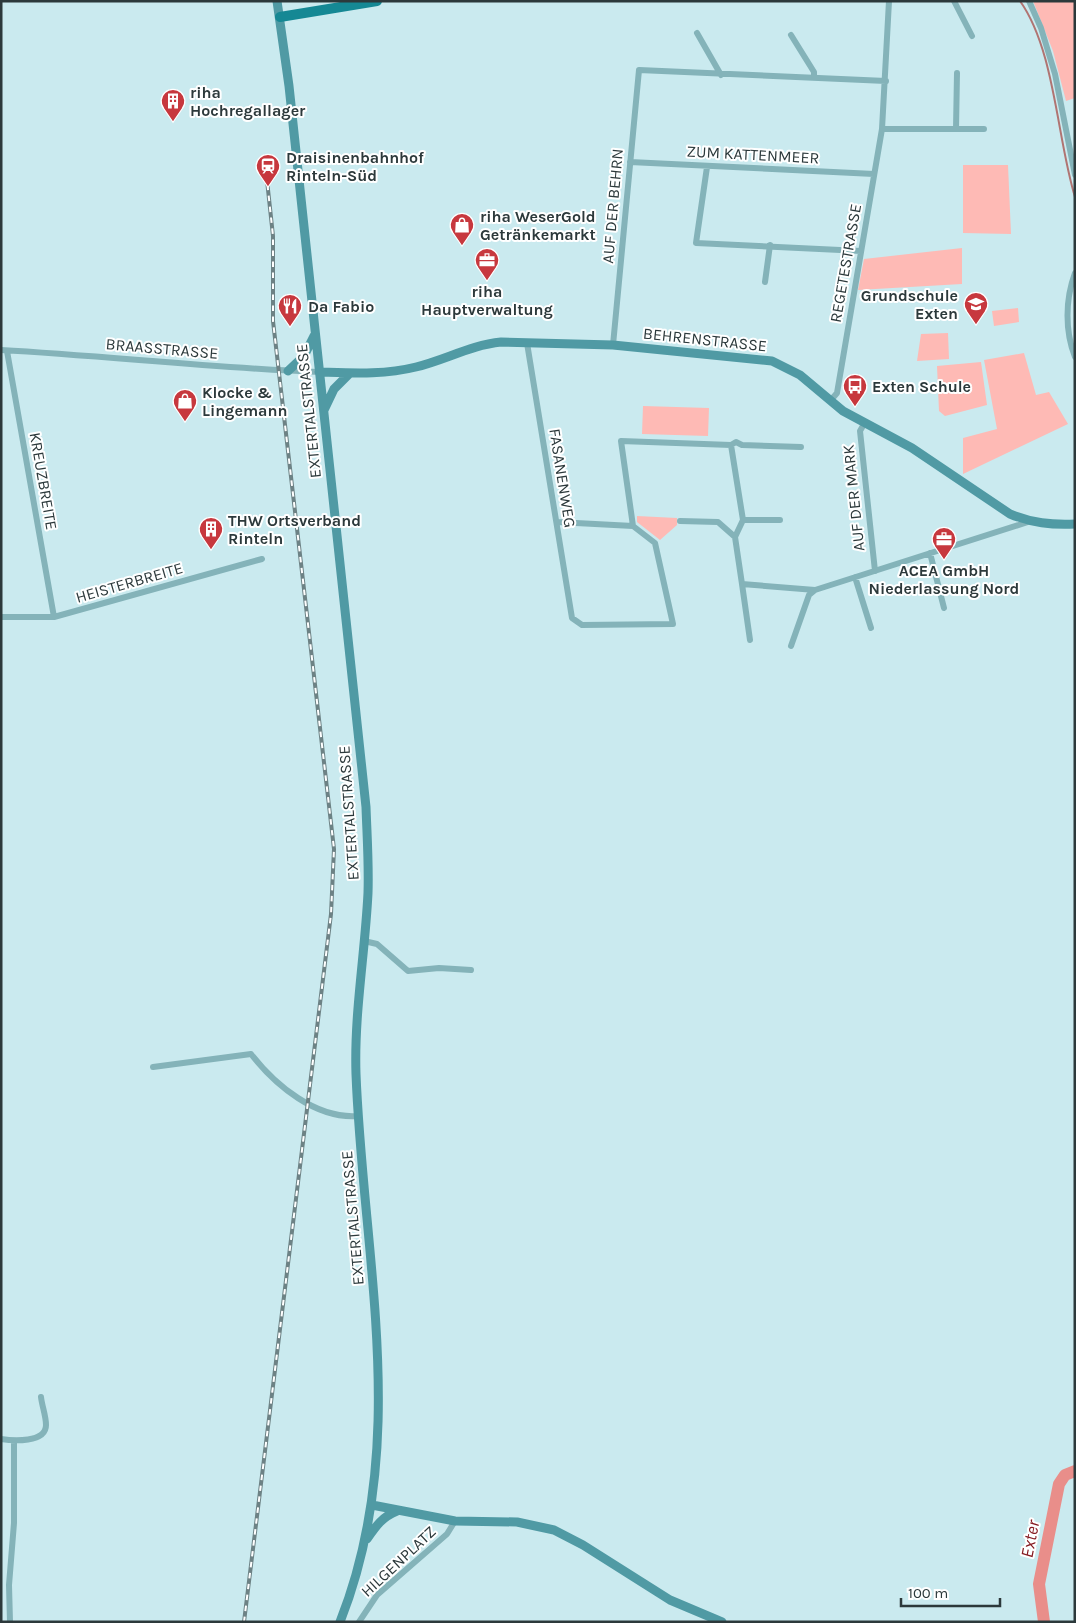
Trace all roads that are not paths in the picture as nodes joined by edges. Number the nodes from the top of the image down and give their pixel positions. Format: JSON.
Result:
{"nodes":[{"id":1,"x":277,"y":1,"type":"edge"},
{"id":2,"x":377,"y":1,"type":"edge"},
{"id":3,"x":889,"y":1,"type":"edge"},
{"id":4,"x":954,"y":1,"type":"edge"},
{"id":5,"x":1030,"y":1,"type":"edge"},
{"id":6,"x":280,"y":17,"type":"junction"},
{"id":7,"x":697,"y":33,"type":"dead end"},
{"id":8,"x":792,"y":35,"type":"dead end"},
{"id":9,"x":972,"y":36,"type":"dead end"},
{"id":10,"x":956,"y":73,"type":"dead end"},
{"id":11,"x":721,"y":75,"type":"junction"},
{"id":12,"x":814,"y":78,"type":"junction"},
{"id":13,"x":886,"y":81,"type":"junction"},
{"id":14,"x":984,"y":128,"type":"dead end"},
{"id":15,"x":882,"y":129,"type":"junction"},
{"id":16,"x":956,"y":129,"type":"junction"},
{"id":17,"x":630,"y":162,"type":"junction"},
{"id":18,"x":707,"y":167,"type":"junction"},
{"id":19,"x":874,"y":174,"type":"junction"},
{"id":20,"x":1075,"y":175,"type":"edge"},
{"id":21,"x":770,"y":245,"type":"junction"},
{"id":22,"x":861,"y":251,"type":"junction"},
{"id":23,"x":1075,"y":274,"type":"edge"},
{"id":24,"x":765,"y":282,"type":"dead end"},
{"id":25,"x":315,"y":333,"type":"junction"},
{"id":26,"x":527,"y":343,"type":"junction"},
{"id":27,"x":613,"y":344,"type":"junction"},
{"id":28,"x":4,"y":350,"type":"edge"},
{"id":29,"x":1075,"y":357,"type":"edge"},
{"id":30,"x":288,"y":371,"type":"junction"},
{"id":31,"x":320,"y":372,"type":"junction"},
{"id":32,"x":350,"y":374,"type":"junction"},
{"id":33,"x":831,"y":400,"type":"junction"},
{"id":34,"x":324,"y":410,"type":"junction"},
{"id":35,"x":864,"y":424,"type":"junction"},
{"id":36,"x":731,"y":444,"type":"junction"},
{"id":37,"x":801,"y":447,"type":"dead end"},
{"id":38,"x":743,"y":520,"type":"junction"},
{"id":39,"x":780,"y":520,"type":"dead end"},
{"id":40,"x":680,"y":521,"type":"dead end"},
{"id":41,"x":557,"y":522,"type":"junction"},
{"id":42,"x":1028,"y":522,"type":"junction"},
{"id":43,"x":1075,"y":524,"type":"edge"},
{"id":44,"x":633,"y":526,"type":"junction"},
{"id":45,"x":735,"y":537,"type":"junction"},
{"id":46,"x":930,"y":552,"type":"junction"},
{"id":47,"x":262,"y":559,"type":"dead end"},
{"id":48,"x":875,"y":571,"type":"junction"},
{"id":49,"x":855,"y":577,"type":"junction"},
{"id":50,"x":742,"y":584,"type":"junction"},
{"id":51,"x":815,"y":590,"type":"junction"},
{"id":52,"x":944,"y":608,"type":"dead end"},
{"id":53,"x":54,"y":616,"type":"junction"},
{"id":54,"x":1,"y":617,"type":"edge"},
{"id":55,"x":871,"y":628,"type":"dead end"},
{"id":56,"x":750,"y":640,"type":"dead end"},
{"id":57,"x":791,"y":646,"type":"dead end"},
{"id":58,"x":364,"y":941,"type":"junction"},
{"id":59,"x":471,"y":970,"type":"dead end"},
{"id":60,"x":153,"y":1067,"type":"dead end"},
{"id":61,"x":358,"y":1116,"type":"junction"},
{"id":62,"x":41,"y":1397,"type":"dead end"},
{"id":63,"x":1,"y":1439,"type":"edge"},
{"id":64,"x":14,"y":1441,"type":"junction"},
{"id":65,"x":372,"y":1505,"type":"junction"},
{"id":66,"x":397,"y":1510,"type":"junction"},
{"id":67,"x":455,"y":1521,"type":"junction"},
{"id":68,"x":364,"y":1543,"type":"junction"},
{"id":69,"x":10,"y":1622,"type":"edge"},
{"id":70,"x":340,"y":1622,"type":"edge"},
{"id":71,"x":359,"y":1622,"type":"edge"},
{"id":72,"x":722,"y":1622,"type":"edge"}],
"edges":[{"from":1,"to":6,"type":"main road","name":"EXTERTALSTRASSE"},
{"from":2,"to":6,"type":"main road"},
{"from":3,"to":13,"type":"street","name":"REGETESTRASSE"},
{"from":4,"to":9,"type":"street"},
{"from":5,"to":20,"type":"street"},
{"from":6,"to":25,"type":"main road","name":"EXTERTALSTRASSE"},
{"from":7,"to":11,"type":"street"},
{"from":8,"to":12,"type":"street"},
{"from":10,"to":16,"type":"street"},
{"from":11,"to":12,"type":"street"},
{"from":11,"to":17,"type":"street","name":"AUF DER BEHRN"},
{"from":12,"to":13,"type":"street"},
{"from":13,"to":15,"type":"street","name":"REGETESTRASSE"},
{"from":14,"to":16,"type":"street"},
{"from":15,"to":16,"type":"street"},
{"from":15,"to":19,"type":"street","name":"REGETESTRASSE"},
{"from":17,"to":18,"type":"street","name":"ZUM KATTENMEER"},
{"from":17,"to":27,"type":"street","name":"AUF DER BEHRN"},
{"from":18,"to":19,"type":"street","name":"ZUM KATTENMEER"},
{"from":18,"to":21,"type":"street"},
{"from":19,"to":22,"type":"street","name":"REGETESTRASSE"},
{"from":21,"to":22,"type":"street"},
{"from":21,"to":24,"type":"street"},
{"from":22,"to":33,"type":"street","name":"REGETESTRASSE"},
{"from":23,"to":29,"type":"street"},
{"from":25,"to":30,"type":"main road"},
{"from":25,"to":31,"type":"main road","name":"EXTERTALSTRASSE"},
{"from":26,"to":27,"type":"main road","name":"BEHRENSTRASSE"},
{"from":26,"to":32,"type":"main road","name":"BEHRENSTRASSE"},
{"from":26,"to":41,"type":"street","name":"FASANENWEG"},
{"from":27,"to":33,"type":"main road","name":"BEHRENSTRASSE"},
{"from":28,"to":30,"type":"street","name":"BRAASSTRASSE"},
{"from":28,"to":53,"type":"street","name":"KREUZBREITE"},
{"from":30,"to":31,"type":"street","name":"BRAASSTRASSE"},
{"from":31,"to":32,"type":"main road","name":"BEHRENSTRASSE"},
{"from":31,"to":34,"type":"main road","name":"EXTERTALSTRASSE"},
{"from":32,"to":34,"type":"main road"},
{"from":33,"to":35,"type":"main road","name":"BEHRENSTRASSE"},
{"from":34,"to":58,"type":"main road","name":"EXTERTALSTRASSE"},
{"from":35,"to":42,"type":"main road","name":"BEHRENSTRASSE"},
{"from":35,"to":48,"type":"street","name":"AUF DER MARK"},
{"from":36,"to":37,"type":"street"},
{"from":36,"to":38,"type":"street"},
{"from":36,"to":44,"type":"street"},
{"from":38,"to":39,"type":"street"},
{"from":38,"to":45,"type":"street"},
{"from":40,"to":45,"type":"street"},
{"from":41,"to":44,"type":"street"},
{"from":41,"to":44,"type":"street","name":"FASANENWEG"},
{"from":42,"to":43,"type":"main road","name":"BEHRENSTRASSE"},
{"from":42,"to":46,"type":"street"},
{"from":45,"to":50,"type":"street"},
{"from":46,"to":48,"type":"street"},
{"from":46,"to":52,"type":"street"},
{"from":47,"to":53,"type":"street","name":"HEISTERBREITE"},
{"from":48,"to":49,"type":"street"},
{"from":49,"to":51,"type":"street"},
{"from":49,"to":55,"type":"street"},
{"from":50,"to":51,"type":"street"},
{"from":50,"to":56,"type":"street"},
{"from":51,"to":57,"type":"street"},
{"from":53,"to":54,"type":"street","name":"HEISTERBREITE"},
{"from":58,"to":59,"type":"street"},
{"from":58,"to":61,"type":"main road","name":"EXTERTALSTRASSE"},
{"from":60,"to":61,"type":"street"},
{"from":61,"to":65,"type":"main road","name":"EXTERTALSTRASSE"},
{"from":62,"to":64,"type":"street"},
{"from":63,"to":64,"type":"street"},
{"from":64,"to":69,"type":"street"},
{"from":65,"to":66,"type":"main road"},
{"from":65,"to":68,"type":"main road","name":"EXTERTALSTRASSE"},
{"from":66,"to":67,"type":"main road"},
{"from":66,"to":68,"type":"main road"},
{"from":67,"to":71,"type":"street","name":"HILGENPLATZ"},
{"from":67,"to":72,"type":"main road"},
{"from":68,"to":70,"type":"main road","name":"EXTERTALSTRASSE"}]}
